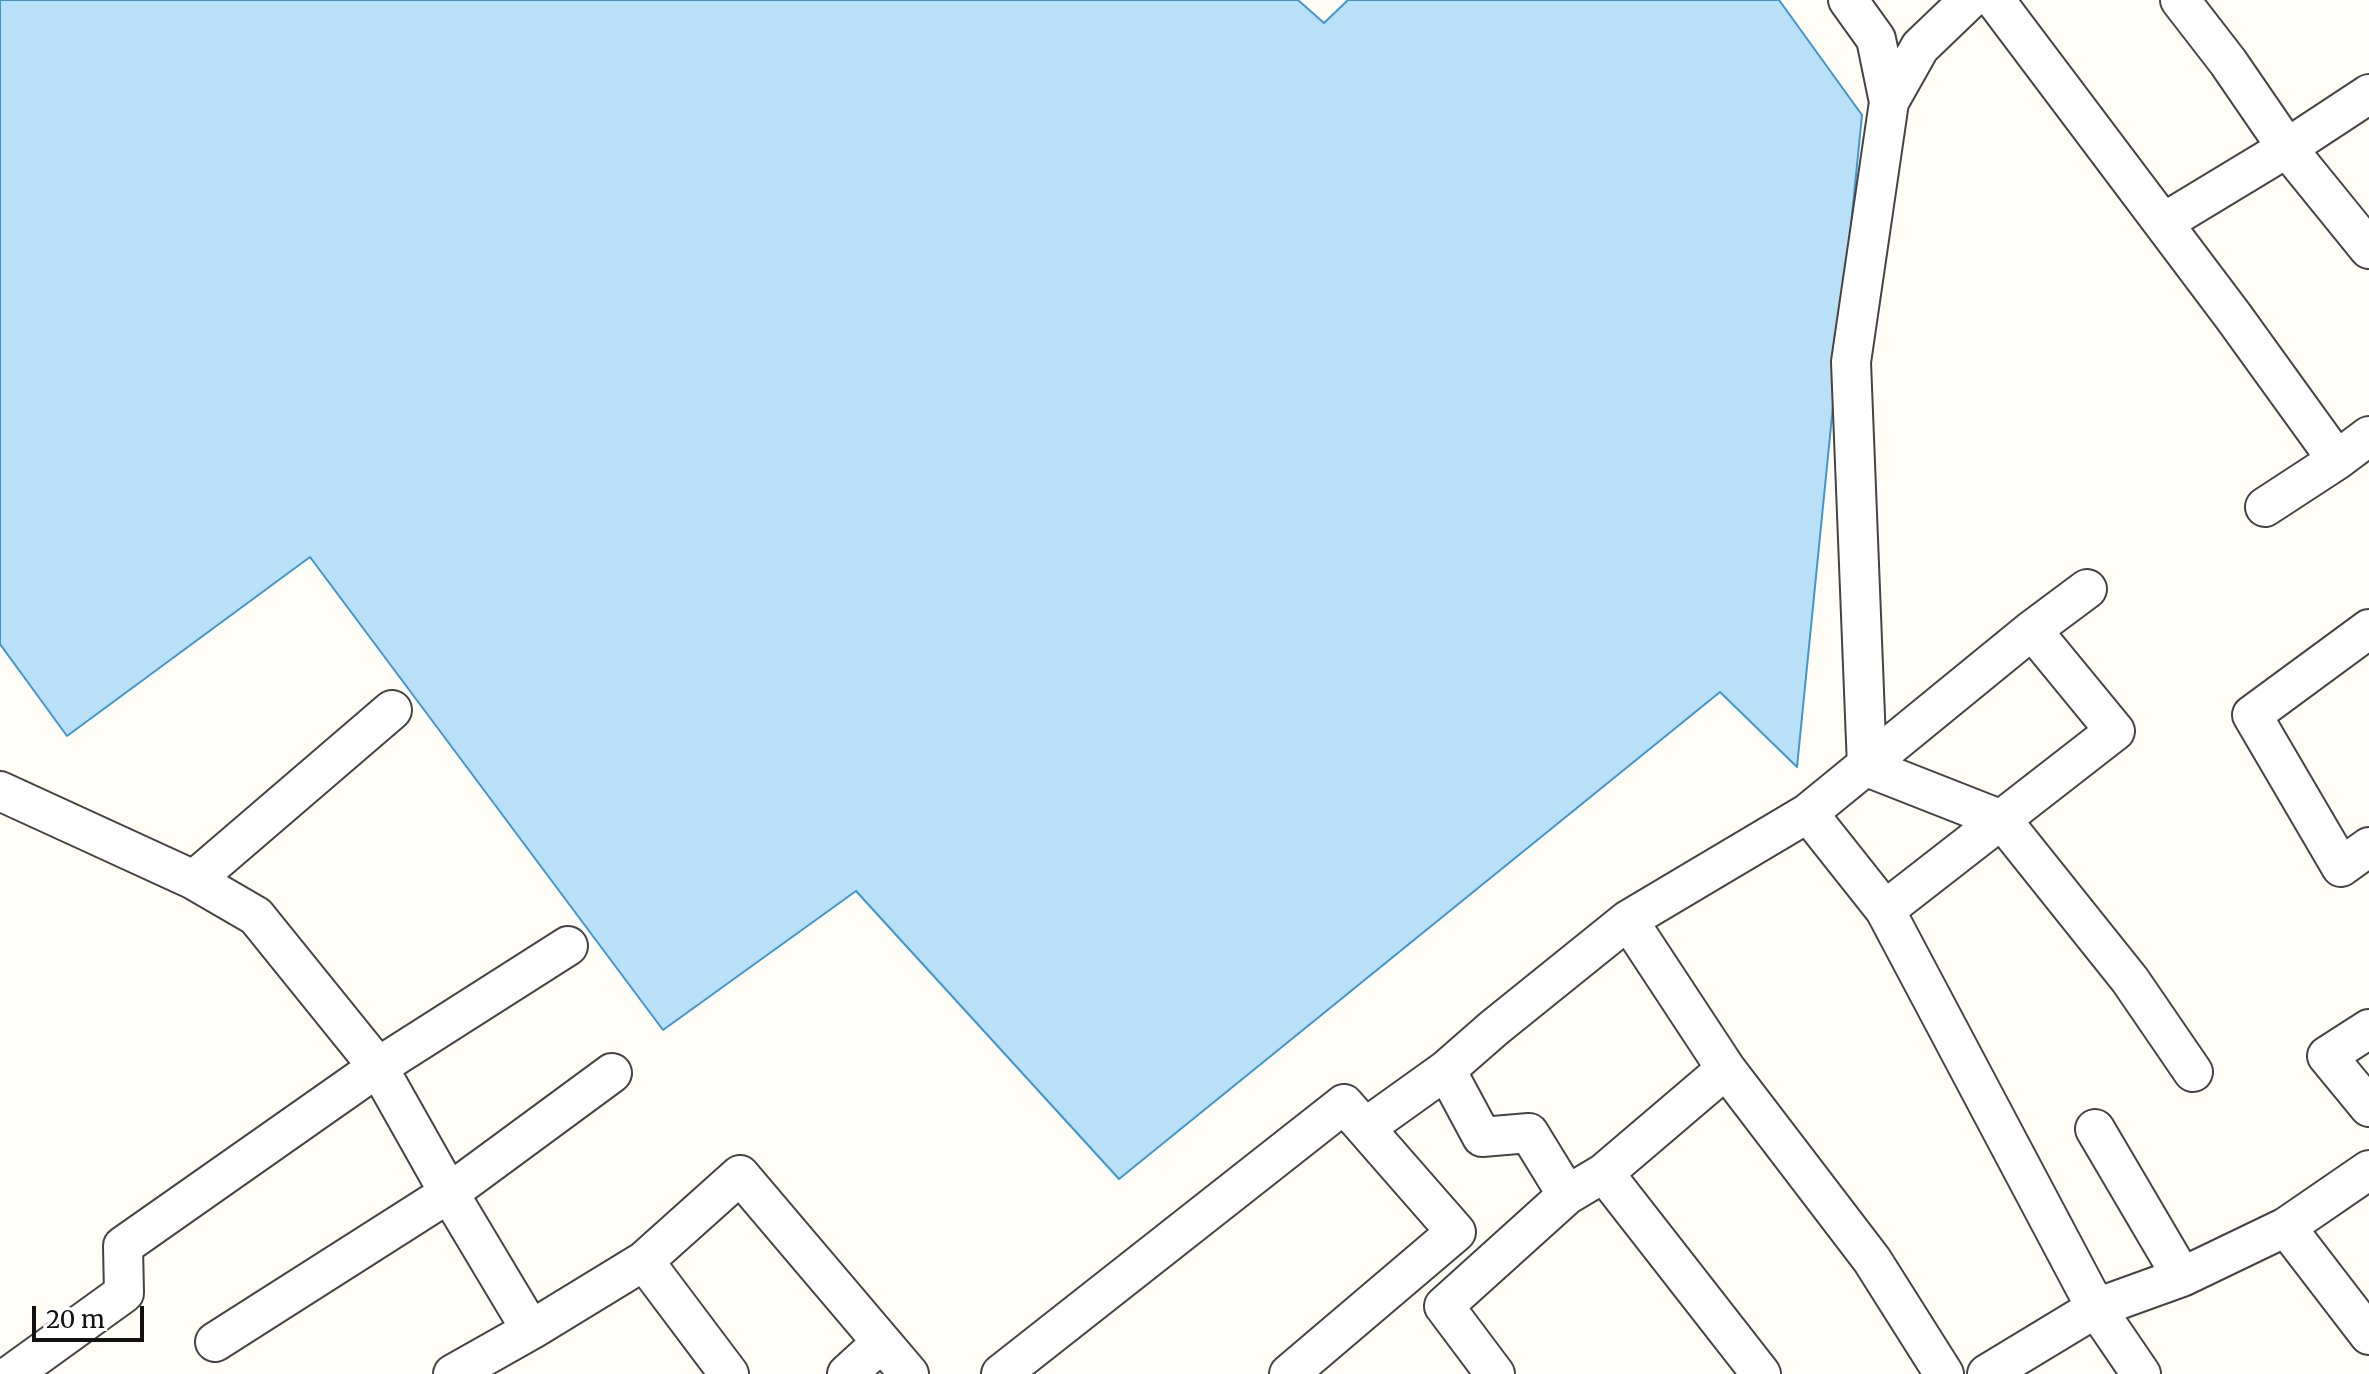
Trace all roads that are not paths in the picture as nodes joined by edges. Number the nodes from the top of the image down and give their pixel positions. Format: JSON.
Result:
{"nodes":[{"id":1,"x":1848,"y":0,"type":"edge"},
{"id":2,"x":1969,"y":0,"type":"edge"},
{"id":3,"x":1995,"y":0,"type":"edge"},
{"id":4,"x":2180,"y":0,"type":"edge"},
{"id":5,"x":2369,"y":94,"type":"edge"},
{"id":6,"x":1889,"y":102,"type":"junction"},
{"id":7,"x":2287,"y":148,"type":"junction"},
{"id":8,"x":2163,"y":223,"type":"junction"},
{"id":9,"x":2369,"y":249,"type":"edge"},
{"id":10,"x":2369,"y":436,"type":"edge"},
{"id":11,"x":2337,"y":460,"type":"junction"},
{"id":12,"x":2265,"y":507,"type":"dead end"},
{"id":13,"x":2087,"y":589,"type":"dead end"},
{"id":14,"x":2369,"y":629,"type":"edge"},
{"id":15,"x":2032,"y":630,"type":"junction"},
{"id":16,"x":392,"y":710,"type":"dead end"},
{"id":17,"x":1867,"y":767,"type":"junction"},
{"id":18,"x":0,"y":791,"type":"edge"},
{"id":19,"x":1808,"y":813,"type":"junction"},
{"id":20,"x":2002,"y":820,"type":"junction"},
{"id":21,"x":2369,"y":847,"type":"edge"},
{"id":22,"x":194,"y":880,"type":"junction"},
{"id":23,"x":1885,"y":910,"type":"junction"},
{"id":24,"x":1628,"y":920,"type":"junction"},
{"id":25,"x":568,"y":946,"type":"dead end"},
{"id":26,"x":2369,"y":1029,"type":"edge"},
{"id":27,"x":378,"y":1067,"type":"junction"},
{"id":28,"x":1726,"y":1069,"type":"junction"},
{"id":29,"x":1446,"y":1070,"type":"junction"},
{"id":30,"x":2193,"y":1072,"type":"dead end"},
{"id":31,"x":612,"y":1073,"type":"dead end"},
{"id":32,"x":2369,"y":1107,"type":"edge"},
{"id":33,"x":1365,"y":1128,"type":"junction"},
{"id":34,"x":2095,"y":1129,"type":"dead end"},
{"id":35,"x":2369,"y":1170,"type":"edge"},
{"id":36,"x":1604,"y":1173,"type":"junction"},
{"id":37,"x":449,"y":1193,"type":"junction"},
{"id":38,"x":1567,"y":1195,"type":"junction"},
{"id":39,"x":2286,"y":1227,"type":"junction"},
{"id":40,"x":644,"y":1261,"type":"junction"},
{"id":41,"x":2182,"y":1277,"type":"junction"},
{"id":42,"x":2096,"y":1308,"type":"junction"},
{"id":43,"x":531,"y":1330,"type":"junction"},
{"id":44,"x":2369,"y":1335,"type":"edge"},
{"id":45,"x":215,"y":1342,"type":"dead end"},
{"id":46,"x":881,"y":1343,"type":"junction"},
{"id":47,"x":12,"y":1374,"type":"edge"},
{"id":48,"x":453,"y":1374,"type":"edge"},
{"id":49,"x":729,"y":1374,"type":"edge"},
{"id":50,"x":847,"y":1374,"type":"edge"},
{"id":51,"x":909,"y":1374,"type":"edge"},
{"id":52,"x":1001,"y":1374,"type":"edge"},
{"id":53,"x":1289,"y":1374,"type":"edge"},
{"id":54,"x":1495,"y":1374,"type":"edge"},
{"id":55,"x":1761,"y":1374,"type":"edge"},
{"id":56,"x":1944,"y":1374,"type":"edge"},
{"id":57,"x":1987,"y":1374,"type":"edge"},
{"id":58,"x":2141,"y":1374,"type":"edge"}],
"edges":[{"from":1,"to":6,"type":"street"},
{"from":2,"to":6,"type":"street"},
{"from":3,"to":8,"type":"street"},
{"from":4,"to":7,"type":"street"},
{"from":5,"to":7,"type":"street"},
{"from":6,"to":17,"type":"street"},
{"from":7,"to":8,"type":"street"},
{"from":7,"to":9,"type":"street"},
{"from":8,"to":11,"type":"street"},
{"from":10,"to":11,"type":"street"},
{"from":11,"to":12,"type":"street"},
{"from":13,"to":15,"type":"street"},
{"from":14,"to":21,"type":"street"},
{"from":15,"to":17,"type":"street"},
{"from":15,"to":20,"type":"street"},
{"from":16,"to":22,"type":"street"},
{"from":17,"to":19,"type":"street"},
{"from":17,"to":20,"type":"street"},
{"from":18,"to":22,"type":"street"},
{"from":19,"to":23,"type":"street"},
{"from":19,"to":24,"type":"street"},
{"from":20,"to":23,"type":"street"},
{"from":20,"to":30,"type":"street"},
{"from":22,"to":27,"type":"street"},
{"from":23,"to":42,"type":"street"},
{"from":24,"to":28,"type":"street"},
{"from":24,"to":29,"type":"street"},
{"from":25,"to":27,"type":"street"},
{"from":26,"to":32,"type":"street"},
{"from":27,"to":37,"type":"street"},
{"from":27,"to":47,"type":"street"},
{"from":28,"to":36,"type":"street"},
{"from":28,"to":56,"type":"street"},
{"from":29,"to":33,"type":"street"},
{"from":29,"to":38,"type":"street"},
{"from":31,"to":37,"type":"street"},
{"from":33,"to":52,"type":"street"},
{"from":33,"to":53,"type":"street"},
{"from":34,"to":41,"type":"street"},
{"from":35,"to":39,"type":"street"},
{"from":36,"to":38,"type":"street"},
{"from":36,"to":55,"type":"street"},
{"from":37,"to":43,"type":"street"},
{"from":37,"to":45,"type":"street"},
{"from":38,"to":54,"type":"street"},
{"from":39,"to":41,"type":"street"},
{"from":39,"to":44,"type":"street"},
{"from":40,"to":43,"type":"street"},
{"from":40,"to":46,"type":"street"},
{"from":40,"to":49,"type":"street"},
{"from":41,"to":42,"type":"street"},
{"from":42,"to":57,"type":"street"},
{"from":42,"to":58,"type":"street"},
{"from":43,"to":48,"type":"street"},
{"from":46,"to":50,"type":"street"},
{"from":46,"to":51,"type":"street"}]}
